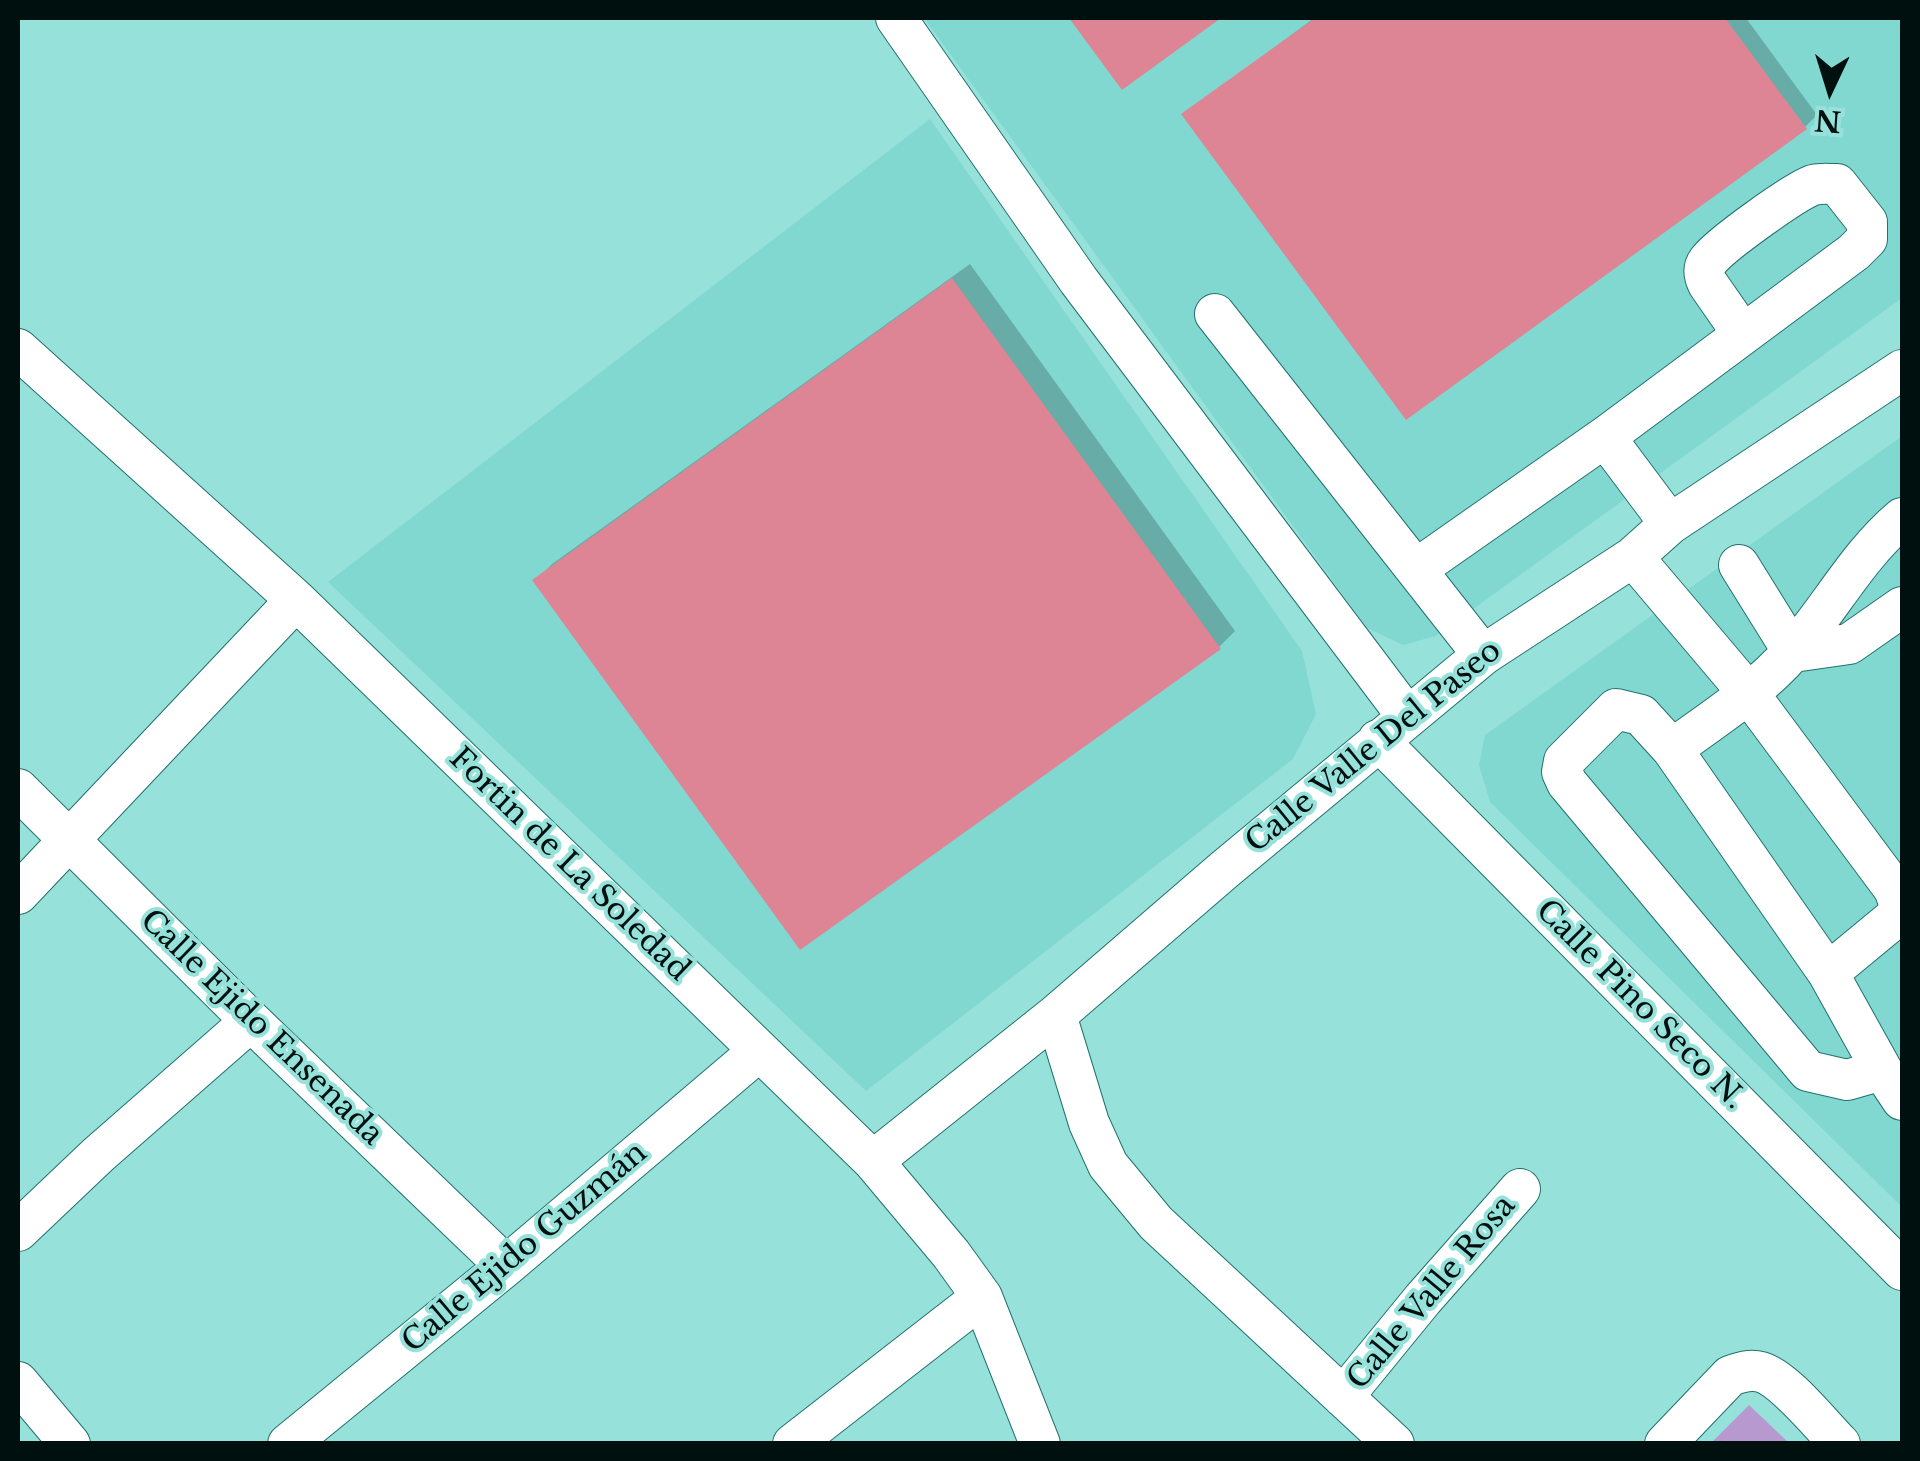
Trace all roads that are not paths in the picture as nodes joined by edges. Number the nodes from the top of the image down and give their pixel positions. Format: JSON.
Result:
{"nodes":[{"id":1,"x":896,"y":18,"type":"edge"},
{"id":2,"x":1214,"y":314,"type":"dead end"},
{"id":3,"x":1742,"y":333,"type":"dead end"},
{"id":4,"x":18,"y":348,"type":"edge"},
{"id":5,"x":1902,"y":370,"type":"edge"},
{"id":6,"x":1605,"y":436,"type":"junction"},
{"id":7,"x":1902,"y":518,"type":"edge"},
{"id":8,"x":1670,"y":524,"type":"junction"},
{"id":9,"x":1632,"y":557,"type":"junction"},
{"id":10,"x":1738,"y":565,"type":"dead end"},
{"id":11,"x":1418,"y":568,"type":"junction"},
{"id":12,"x":296,"y":600,"type":"junction"},
{"id":13,"x":1902,"y":607,"type":"edge"},
{"id":14,"x":1792,"y":652,"type":"junction"},
{"id":15,"x":1483,"y":654,"type":"junction"},
{"id":16,"x":1749,"y":694,"type":"junction"},
{"id":17,"x":1392,"y":728,"type":"junction"},
{"id":18,"x":1672,"y":749,"type":"junction"},
{"id":19,"x":18,"y":789,"type":"edge"},
{"id":20,"x":70,"y":838,"type":"junction"},
{"id":21,"x":18,"y":894,"type":"edge"},
{"id":22,"x":1828,"y":973,"type":"junction"},
{"id":23,"x":1056,"y":1015,"type":"junction"},
{"id":24,"x":251,"y":1021,"type":"junction"},
{"id":25,"x":760,"y":1051,"type":"junction"},
{"id":26,"x":1892,"y":1085,"type":"edge"},
{"id":27,"x":873,"y":1160,"type":"junction"},
{"id":28,"x":1520,"y":1189,"type":"dead end"},
{"id":29,"x":18,"y":1231,"type":"edge"},
{"id":30,"x":506,"y":1266,"type":"junction"},
{"id":31,"x":1902,"y":1270,"type":"edge"},
{"id":32,"x":982,"y":1297,"type":"junction"},
{"id":33,"x":18,"y":1382,"type":"edge"},
{"id":34,"x":1343,"y":1397,"type":"junction"},
{"id":35,"x":70,"y":1444,"type":"edge"},
{"id":36,"x":288,"y":1444,"type":"edge"},
{"id":37,"x":793,"y":1444,"type":"edge"},
{"id":38,"x":1040,"y":1444,"type":"edge"},
{"id":39,"x":1394,"y":1444,"type":"edge"},
{"id":40,"x":1665,"y":1444,"type":"edge"},
{"id":41,"x":1840,"y":1444,"type":"edge"}],
"edges":[{"from":1,"to":17,"type":"street","name":"Calle Pino Seco N."},
{"from":2,"to":11,"type":"street"},
{"from":3,"to":6,"type":"street"},
{"from":4,"to":12,"type":"street","name":"Fortin de La Soledad"},
{"from":5,"to":8,"type":"street","name":"Calle Valle Del Paseo"},
{"from":6,"to":8,"type":"street"},
{"from":6,"to":11,"type":"street"},
{"from":7,"to":14,"type":"street"},
{"from":8,"to":9,"type":"street","name":"Calle Valle Del Paseo"},
{"from":9,"to":15,"type":"street","name":"Calle Valle Del Paseo"},
{"from":9,"to":16,"type":"street"},
{"from":10,"to":14,"type":"street"},
{"from":11,"to":15,"type":"street"},
{"from":12,"to":20,"type":"street"},
{"from":12,"to":25,"type":"street","name":"Fortin de La Soledad"},
{"from":13,"to":14,"type":"street"},
{"from":14,"to":16,"type":"street"},
{"from":15,"to":17,"type":"street","name":"Calle Valle Del Paseo"},
{"from":16,"to":18,"type":"street"},
{"from":16,"to":22,"type":"street"},
{"from":17,"to":23,"type":"street","name":"Calle Valle Del Paseo"},
{"from":17,"to":31,"type":"street","name":"Calle Pino Seco N."},
{"from":18,"to":22,"type":"street"},
{"from":18,"to":26,"type":"street"},
{"from":19,"to":20,"type":"street","name":"Calle Ejido Ensenada"},
{"from":20,"to":21,"type":"street"},
{"from":20,"to":24,"type":"street","name":"Calle Ejido Ensenada"},
{"from":22,"to":26,"type":"street"},
{"from":23,"to":27,"type":"street","name":"Calle Valle Del Paseo"},
{"from":23,"to":34,"type":"street"},
{"from":24,"to":29,"type":"street"},
{"from":24,"to":30,"type":"street","name":"Calle Ejido Ensenada"},
{"from":25,"to":27,"type":"street","name":"Fortin de La Soledad"},
{"from":25,"to":30,"type":"street","name":"Calle Ejido Guzmán"},
{"from":27,"to":32,"type":"street","name":"Fortin de La Soledad"},
{"from":28,"to":34,"type":"street","name":"Calle Valle Rosa"},
{"from":30,"to":36,"type":"street","name":"Calle Ejido Guzmán"},
{"from":32,"to":37,"type":"street"},
{"from":32,"to":38,"type":"street","name":"Fortin de La Soledad"},
{"from":33,"to":35,"type":"street"},
{"from":34,"to":39,"type":"street"},
{"from":40,"to":41,"type":"street"}]}
